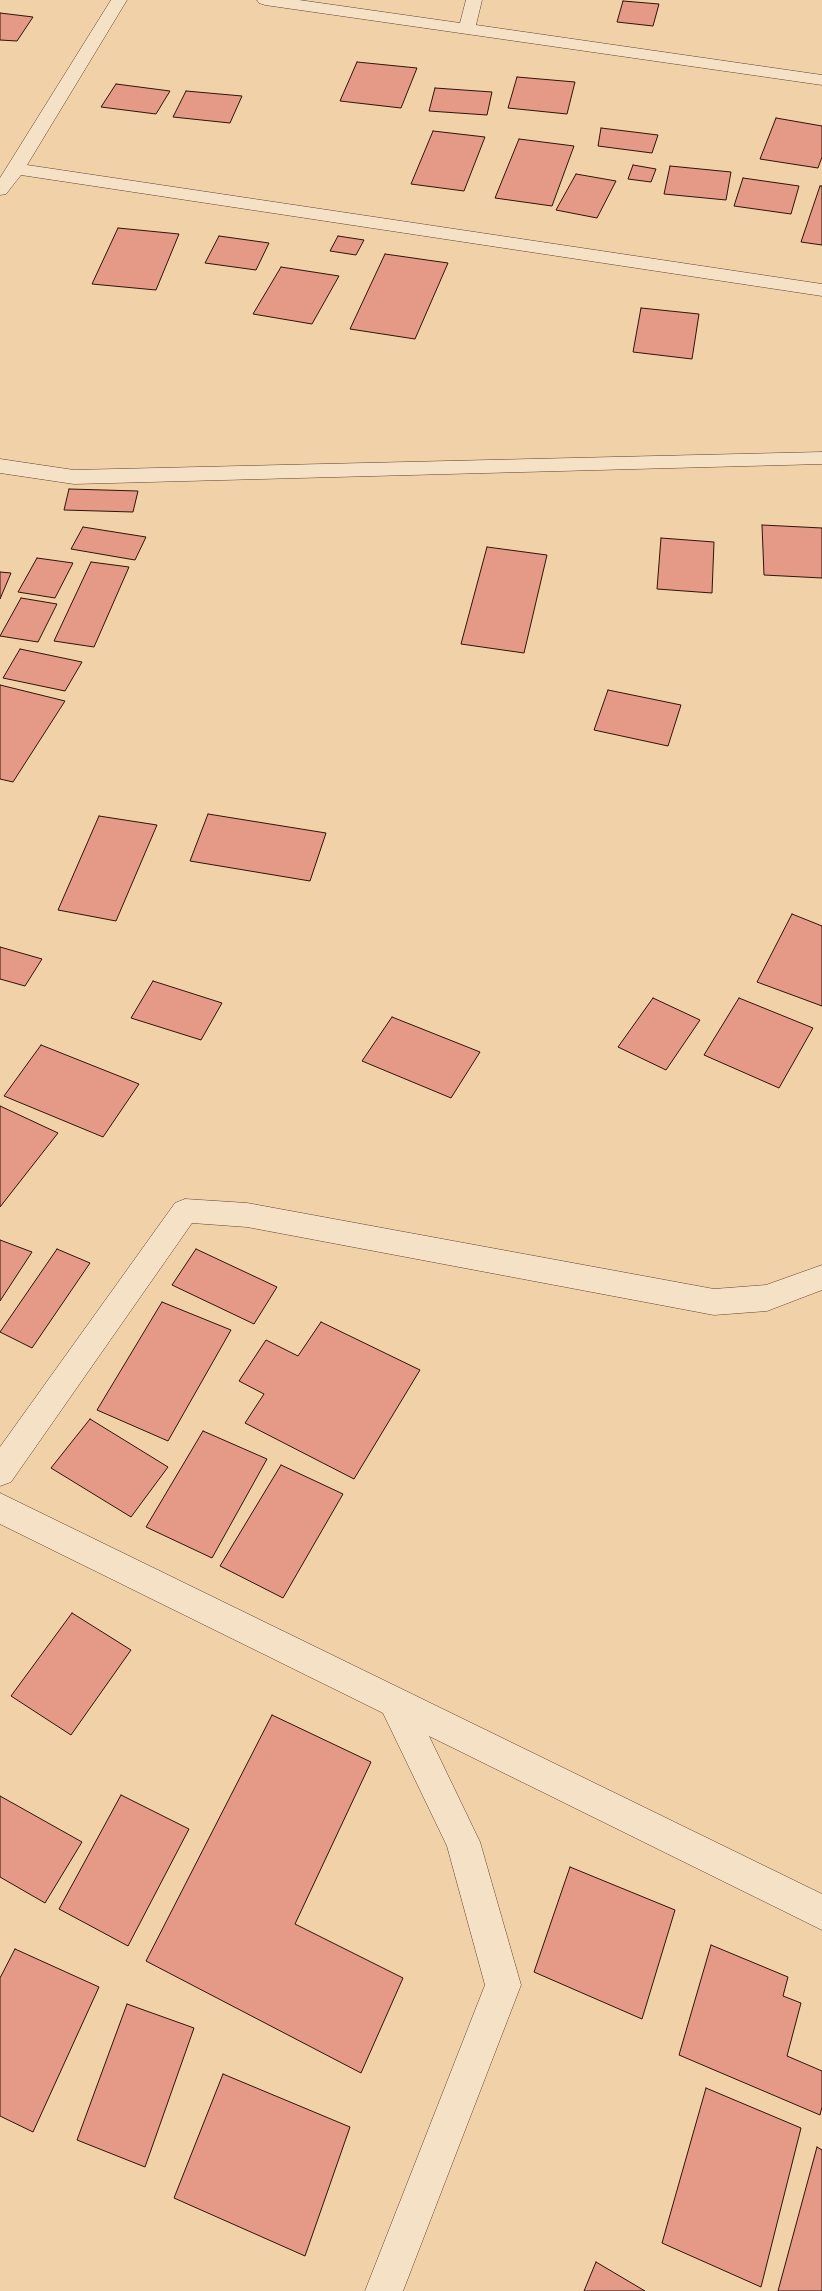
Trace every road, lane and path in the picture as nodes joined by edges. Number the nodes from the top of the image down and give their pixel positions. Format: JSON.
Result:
{"nodes":[{"id":1,"x":119,"y":0,"type":"edge"},
{"id":2,"x":265,"y":0,"type":"edge"},
{"id":3,"x":474,"y":0,"type":"edge"},
{"id":4,"x":466,"y":29,"type":"junction"},
{"id":5,"x":822,"y":80,"type":"edge"},
{"id":6,"x":16,"y":169,"type":"junction"},
{"id":7,"x":0,"y":190,"type":"edge"},
{"id":8,"x":822,"y":290,"type":"edge"},
{"id":9,"x":822,"y":458,"type":"edge"},
{"id":10,"x":0,"y":466,"type":"edge"},
{"id":11,"x":822,"y":1277,"type":"edge"},
{"id":12,"x":0,"y":1472,"type":"edge"},
{"id":13,"x":0,"y":1508,"type":"edge"},
{"id":14,"x":396,"y":1704,"type":"junction"},
{"id":15,"x":822,"y":1912,"type":"edge"},
{"id":16,"x":384,"y":2291,"type":"edge"}],
"edges":[{"from":1,"to":6,"type":"street"},
{"from":2,"to":4,"type":"street"},
{"from":3,"to":4,"type":"street"},
{"from":4,"to":5,"type":"street"},
{"from":6,"to":7,"type":"street"},
{"from":6,"to":8,"type":"street"},
{"from":9,"to":10,"type":"street"},
{"from":11,"to":12,"type":"street"},
{"from":13,"to":14,"type":"street"},
{"from":14,"to":15,"type":"street"},
{"from":14,"to":16,"type":"street"}]}
